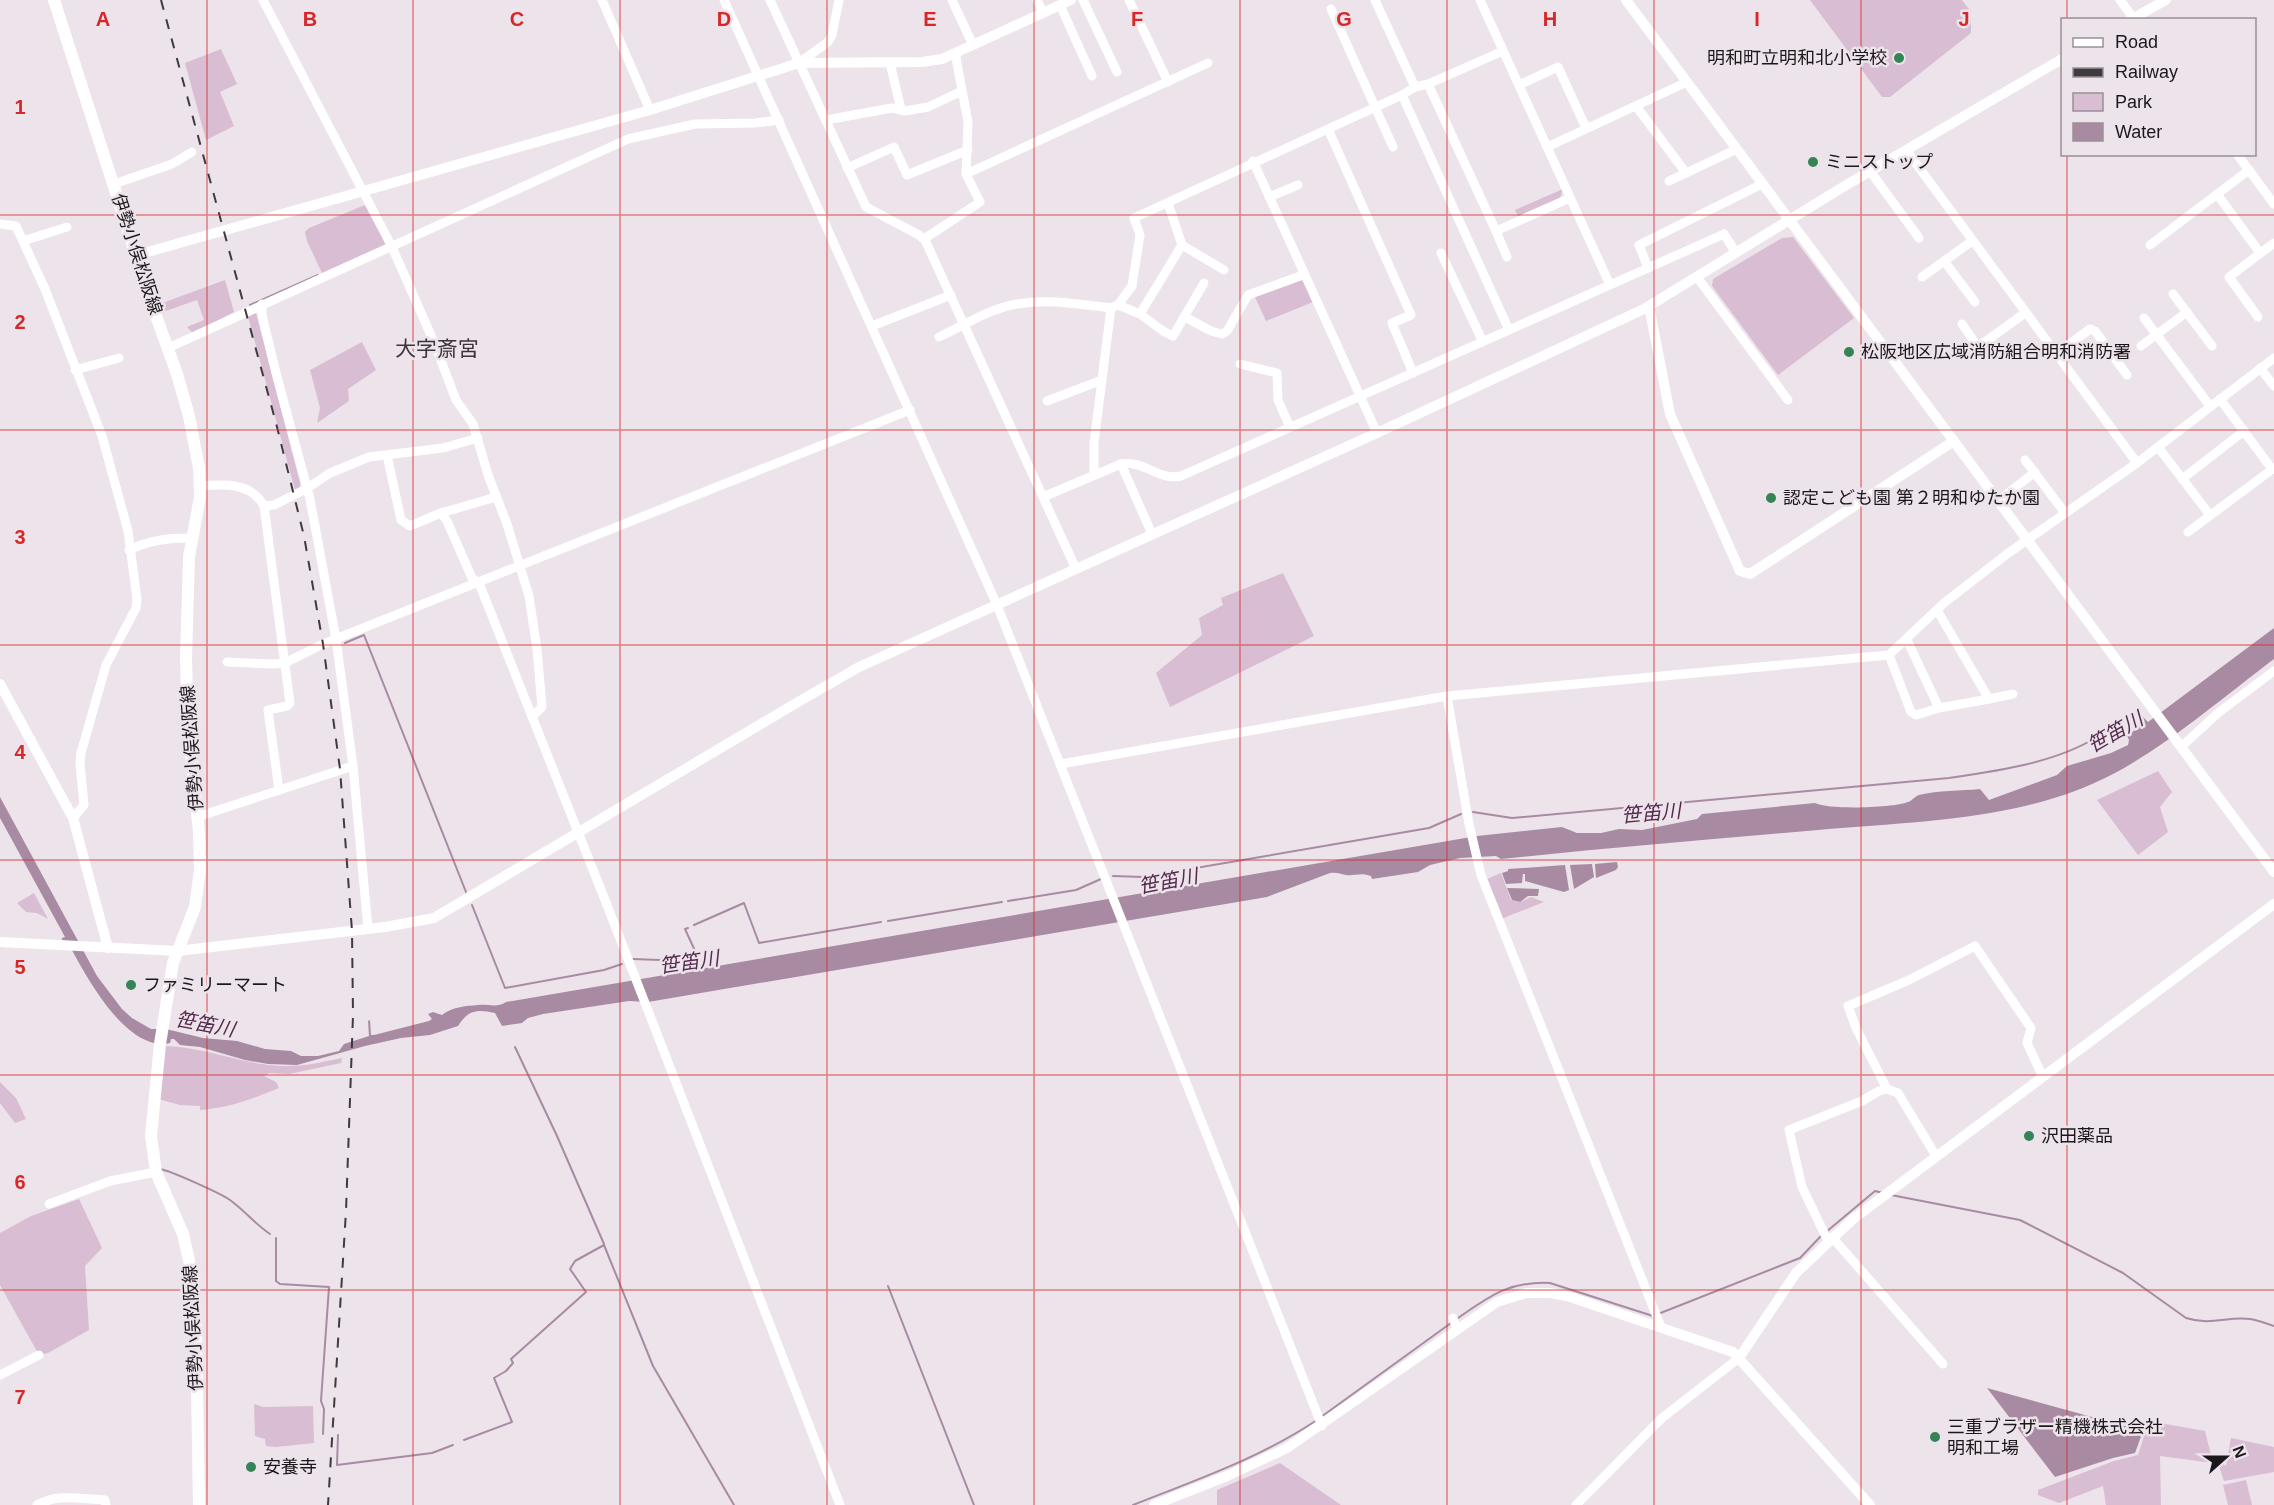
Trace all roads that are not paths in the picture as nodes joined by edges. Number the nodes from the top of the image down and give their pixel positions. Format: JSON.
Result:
{"nodes":[{"id":1,"x":54,"y":0,"type":"edge"},
{"id":2,"x":263,"y":0,"type":"edge"},
{"id":3,"x":602,"y":0,"type":"edge"},
{"id":4,"x":724,"y":0,"type":"edge"},
{"id":5,"x":770,"y":0,"type":"edge"},
{"id":6,"x":838,"y":0,"type":"edge"},
{"id":7,"x":952,"y":0,"type":"edge"},
{"id":8,"x":1037,"y":0,"type":"edge"},
{"id":9,"x":1071,"y":0,"type":"edge"},
{"id":10,"x":1083,"y":0,"type":"edge"},
{"id":11,"x":1129,"y":0,"type":"edge"},
{"id":12,"x":1375,"y":0,"type":"edge"},
{"id":13,"x":1480,"y":0,"type":"edge"},
{"id":14,"x":1626,"y":0,"type":"edge"},
{"id":15,"x":2120,"y":0,"type":"edge"},
{"id":16,"x":2166,"y":0,"type":"edge"},
{"id":17,"x":1060,"y":5,"type":"junction"},
{"id":18,"x":1331,"y":9,"type":"dead end"},
{"id":19,"x":1043,"y":12,"type":"junction"},
{"id":20,"x":2132,"y":18,"type":"edge"},
{"id":21,"x":2135,"y":18,"type":"edge"},
{"id":22,"x":973,"y":45,"type":"junction"},
{"id":23,"x":1503,"y":51,"type":"junction"},
{"id":24,"x":957,"y":52,"type":"junction"},
{"id":25,"x":2061,"y":60,"type":"edge"},
{"id":26,"x":799,"y":63,"type":"junction"},
{"id":27,"x":890,"y":63,"type":"junction"},
{"id":28,"x":1208,"y":63,"type":"dead end"},
{"id":29,"x":1117,"y":72,"type":"dead end"},
{"id":30,"x":1092,"y":76,"type":"dead end"},
{"id":31,"x":759,"y":77,"type":"junction"},
{"id":32,"x":1168,"y":82,"type":"junction"},
{"id":33,"x":1687,"y":82,"type":"junction"},
{"id":34,"x":1428,"y":84,"type":"junction"},
{"id":35,"x":1519,"y":85,"type":"junction"},
{"id":36,"x":1415,"y":87,"type":"junction"},
{"id":37,"x":962,"y":91,"type":"junction"},
{"id":38,"x":1402,"y":95,"type":"junction"},
{"id":39,"x":1375,"y":106,"type":"junction"},
{"id":40,"x":1636,"y":106,"type":"junction"},
{"id":41,"x":901,"y":109,"type":"junction"},
{"id":42,"x":650,"y":110,"type":"junction"},
{"id":43,"x":779,"y":120,"type":"junction"},
{"id":44,"x":826,"y":120,"type":"junction"},
{"id":45,"x":1586,"y":128,"type":"junction"},
{"id":46,"x":1328,"y":129,"type":"junction"},
{"id":47,"x":1393,"y":147,"type":"dead end"},
{"id":48,"x":1547,"y":147,"type":"junction"},
{"id":49,"x":1737,"y":149,"type":"junction"},
{"id":50,"x":968,"y":150,"type":"junction"},
{"id":51,"x":1906,"y":150,"type":"junction"},
{"id":52,"x":192,"y":152,"type":"dead end"},
{"id":53,"x":2238,"y":156,"type":"edge"},
{"id":54,"x":1253,"y":161,"type":"junction"},
{"id":55,"x":847,"y":168,"type":"junction"},
{"id":56,"x":2249,"y":170,"type":"junction"},
{"id":57,"x":1870,"y":171,"type":"junction"},
{"id":58,"x":1686,"y":173,"type":"junction"},
{"id":59,"x":966,"y":174,"type":"junction"},
{"id":60,"x":1669,"y":181,"type":"dead end"},
{"id":61,"x":114,"y":184,"type":"junction"},
{"id":62,"x":1761,"y":184,"type":"junction"},
{"id":63,"x":1298,"y":185,"type":"dead end"},
{"id":64,"x":364,"y":191,"type":"junction"},
{"id":65,"x":2217,"y":194,"type":"junction"},
{"id":66,"x":1269,"y":197,"type":"junction"},
{"id":67,"x":1570,"y":198,"type":"junction"},
{"id":68,"x":1168,"y":203,"type":"junction"},
{"id":69,"x":2274,"y":204,"type":"edge"},
{"id":70,"x":1790,"y":220,"type":"junction"},
{"id":71,"x":0,"y":224,"type":"edge"},
{"id":72,"x":67,"y":227,"type":"dead end"},
{"id":73,"x":1496,"y":231,"type":"junction"},
{"id":74,"x":1919,"y":238,"type":"dead end"},
{"id":75,"x":924,"y":239,"type":"junction"},
{"id":76,"x":23,"y":241,"type":"junction"},
{"id":77,"x":1971,"y":241,"type":"junction"},
{"id":78,"x":2274,"y":243,"type":"edge"},
{"id":79,"x":1182,"y":244,"type":"junction"},
{"id":80,"x":2150,"y":245,"type":"dead end"},
{"id":81,"x":392,"y":247,"type":"junction"},
{"id":82,"x":1441,"y":253,"type":"dead end"},
{"id":83,"x":1736,"y":253,"type":"junction"},
{"id":84,"x":2260,"y":254,"type":"junction"},
{"id":85,"x":137,"y":255,"type":"junction"},
{"id":86,"x":1507,"y":257,"type":"dead end"},
{"id":87,"x":1944,"y":261,"type":"junction"},
{"id":88,"x":1648,"y":268,"type":"junction"},
{"id":89,"x":1224,"y":270,"type":"dead end"},
{"id":90,"x":1303,"y":274,"type":"junction"},
{"id":91,"x":1697,"y":277,"type":"junction"},
{"id":92,"x":1922,"y":278,"type":"dead end"},
{"id":93,"x":1204,"y":283,"type":"dead end"},
{"id":94,"x":1610,"y":285,"type":"junction"},
{"id":95,"x":2173,"y":294,"type":"dead end"},
{"id":96,"x":951,"y":295,"type":"junction"},
{"id":97,"x":1975,"y":302,"type":"dead end"},
{"id":98,"x":261,"y":304,"type":"junction"},
{"id":99,"x":1114,"y":306,"type":"junction"},
{"id":100,"x":1648,"y":306,"type":"junction"},
{"id":101,"x":2187,"y":312,"type":"junction"},
{"id":102,"x":2025,"y":313,"type":"junction"},
{"id":103,"x":1140,"y":314,"type":"junction"},
{"id":104,"x":1185,"y":317,"type":"junction"},
{"id":105,"x":2258,"y":317,"type":"dead end"},
{"id":106,"x":2144,"y":318,"type":"dead end"},
{"id":107,"x":1962,"y":324,"type":"dead end"},
{"id":108,"x":872,"y":326,"type":"junction"},
{"id":109,"x":964,"y":326,"type":"junction"},
{"id":110,"x":1509,"y":330,"type":"junction"},
{"id":111,"x":2157,"y":335,"type":"junction"},
{"id":112,"x":939,"y":337,"type":"dead end"},
{"id":113,"x":1483,"y":342,"type":"junction"},
{"id":114,"x":2212,"y":345,"type":"dead end"},
{"id":115,"x":2141,"y":346,"type":"dead end"},
{"id":116,"x":168,"y":348,"type":"junction"},
{"id":117,"x":2056,"y":354,"type":"junction"},
{"id":118,"x":119,"y":358,"type":"dead end"},
{"id":119,"x":2274,"y":358,"type":"edge"},
{"id":120,"x":1240,"y":364,"type":"dead end"},
{"id":121,"x":2260,"y":368,"type":"junction"},
{"id":122,"x":75,"y":370,"type":"junction"},
{"id":123,"x":1413,"y":373,"type":"junction"},
{"id":124,"x":2127,"y":375,"type":"dead end"},
{"id":125,"x":1102,"y":380,"type":"junction"},
{"id":126,"x":2274,"y":386,"type":"edge"},
{"id":127,"x":1361,"y":396,"type":"junction"},
{"id":128,"x":2220,"y":399,"type":"junction"},
{"id":129,"x":1788,"y":400,"type":"dead end"},
{"id":130,"x":1047,"y":401,"type":"dead end"},
{"id":131,"x":2210,"y":406,"type":"junction"},
{"id":132,"x":910,"y":410,"type":"junction"},
{"id":133,"x":1290,"y":427,"type":"junction"},
{"id":134,"x":2244,"y":431,"type":"junction"},
{"id":135,"x":1377,"y":433,"type":"junction"},
{"id":136,"x":478,"y":438,"type":"junction"},
{"id":137,"x":1953,"y":441,"type":"junction"},
{"id":138,"x":2158,"y":447,"type":"junction"},
{"id":139,"x":387,"y":455,"type":"junction"},
{"id":140,"x":2025,"y":460,"type":"dead end"},
{"id":141,"x":2137,"y":463,"type":"junction"},
{"id":142,"x":1121,"y":464,"type":"junction"},
{"id":143,"x":2273,"y":469,"type":"edge"},
{"id":144,"x":2035,"y":472,"type":"junction"},
{"id":145,"x":1094,"y":475,"type":"junction"},
{"id":146,"x":2182,"y":479,"type":"junction"},
{"id":147,"x":200,"y":486,"type":"junction"},
{"id":148,"x":306,"y":489,"type":"junction"},
{"id":149,"x":496,"y":497,"type":"junction"},
{"id":150,"x":1042,"y":497,"type":"junction"},
{"id":151,"x":1998,"y":501,"type":"junction"},
{"id":152,"x":264,"y":506,"type":"junction"},
{"id":153,"x":441,"y":513,"type":"junction"},
{"id":154,"x":2065,"y":513,"type":"junction"},
{"id":155,"x":2210,"y":515,"type":"junction"},
{"id":156,"x":2188,"y":532,"type":"dead end"},
{"id":157,"x":1152,"y":534,"type":"junction"},
{"id":158,"x":191,"y":538,"type":"junction"},
{"id":159,"x":2027,"y":541,"type":"junction"},
{"id":160,"x":129,"y":550,"type":"junction"},
{"id":161,"x":520,"y":566,"type":"junction"},
{"id":162,"x":1076,"y":569,"type":"junction"},
{"id":163,"x":478,"y":583,"type":"junction"},
{"id":164,"x":997,"y":605,"type":"junction"},
{"id":165,"x":1937,"y":610,"type":"junction"},
{"id":166,"x":336,"y":639,"type":"junction"},
{"id":167,"x":1906,"y":640,"type":"junction"},
{"id":168,"x":1888,"y":655,"type":"junction"},
{"id":169,"x":227,"y":662,"type":"dead end"},
{"id":170,"x":285,"y":663,"type":"junction"},
{"id":171,"x":2274,"y":671,"type":"edge"},
{"id":172,"x":0,"y":684,"type":"edge"},
{"id":173,"x":2013,"y":694,"type":"dead end"},
{"id":174,"x":1447,"y":696,"type":"junction"},
{"id":175,"x":1989,"y":699,"type":"junction"},
{"id":176,"x":1940,"y":708,"type":"junction"},
{"id":177,"x":532,"y":717,"type":"junction"},
{"id":178,"x":2181,"y":747,"type":"junction"},
{"id":179,"x":1061,"y":764,"type":"junction"},
{"id":180,"x":353,"y":766,"type":"junction"},
{"id":181,"x":279,"y":790,"type":"junction"},
{"id":182,"x":197,"y":817,"type":"junction"},
{"id":183,"x":73,"y":818,"type":"junction"},
{"id":184,"x":578,"y":833,"type":"junction"},
{"id":185,"x":2274,"y":872,"type":"edge"},
{"id":186,"x":2274,"y":904,"type":"edge"},
{"id":187,"x":368,"y":929,"type":"junction"},
{"id":188,"x":0,"y":942,"type":"edge"},
{"id":189,"x":108,"y":948,"type":"junction"},
{"id":190,"x":177,"y":951,"type":"junction"},
{"id":191,"x":2043,"y":1077,"type":"junction"},
{"id":192,"x":1887,"y":1089,"type":"junction"},
{"id":193,"x":1936,"y":1156,"type":"junction"},
{"id":194,"x":156,"y":1172,"type":"junction"},
{"id":195,"x":49,"y":1204,"type":"dead end"},
{"id":196,"x":1827,"y":1236,"type":"junction"},
{"id":197,"x":1658,"y":1319,"type":"junction"},
{"id":198,"x":39,"y":1355,"type":"dead end"},
{"id":199,"x":1739,"y":1358,"type":"junction"},
{"id":200,"x":1943,"y":1364,"type":"dead end"},
{"id":201,"x":0,"y":1375,"type":"edge"},
{"id":202,"x":1320,"y":1421,"type":"junction"},
{"id":203,"x":56,"y":1501,"type":"edge"},
{"id":204,"x":37,"y":1505,"type":"edge"},
{"id":205,"x":106,"y":1505,"type":"edge"},
{"id":206,"x":199,"y":1505,"type":"edge"},
{"id":207,"x":840,"y":1505,"type":"edge"},
{"id":208,"x":1154,"y":1505,"type":"edge"},
{"id":209,"x":1576,"y":1505,"type":"edge"},
{"id":210,"x":1870,"y":1505,"type":"edge"}],
"edges":[{"from":1,"to":61,"type":"main road","name":"伊勢小俣松阪線"},
{"from":2,"to":64,"type":"street"},
{"from":3,"to":42,"type":"street"},
{"from":4,"to":31,"type":"street"},
{"from":5,"to":26,"type":"street"},
{"from":6,"to":26,"type":"street"},
{"from":7,"to":22,"type":"street"},
{"from":8,"to":19,"type":"street"},
{"from":9,"to":17,"type":"street"},
{"from":10,"to":29,"type":"street"},
{"from":11,"to":32,"type":"street"},
{"from":12,"to":36,"type":"street"},
{"from":13,"to":23,"type":"street"},
{"from":14,"to":33,"type":"street"},
{"from":15,"to":20,"type":"street"},
{"from":16,"to":21,"type":"street"},
{"from":17,"to":19,"type":"street"},
{"from":17,"to":30,"type":"street"},
{"from":18,"to":39,"type":"street"},
{"from":19,"to":22,"type":"street"},
{"from":22,"to":24,"type":"street"},
{"from":23,"to":34,"type":"street"},
{"from":23,"to":35,"type":"street"},
{"from":24,"to":27,"type":"street"},
{"from":24,"to":37,"type":"street"},
{"from":25,"to":51,"type":"street"},
{"from":26,"to":27,"type":"street"},
{"from":26,"to":31,"type":"street"},
{"from":26,"to":44,"type":"street"},
{"from":27,"to":41,"type":"street"},
{"from":28,"to":32,"type":"street"},
{"from":31,"to":42,"type":"street"},
{"from":31,"to":43,"type":"street"},
{"from":32,"to":59,"type":"street"},
{"from":33,"to":40,"type":"street"},
{"from":33,"to":49,"type":"street"},
{"from":34,"to":36,"type":"street"},
{"from":34,"to":73,"type":"street"},
{"from":35,"to":45,"type":"street"},
{"from":35,"to":48,"type":"street"},
{"from":36,"to":38,"type":"street"},
{"from":37,"to":41,"type":"street"},
{"from":37,"to":50,"type":"street"},
{"from":38,"to":39,"type":"street"},
{"from":38,"to":110,"type":"street"},
{"from":39,"to":46,"type":"street"},
{"from":39,"to":47,"type":"street"},
{"from":40,"to":45,"type":"street"},
{"from":40,"to":58,"type":"street"},
{"from":41,"to":44,"type":"street"},
{"from":42,"to":64,"type":"street"},
{"from":43,"to":81,"type":"street"},
{"from":43,"to":108,"type":"street"},
{"from":44,"to":55,"type":"street"},
{"from":45,"to":48,"type":"street"},
{"from":46,"to":54,"type":"street"},
{"from":46,"to":123,"type":"street"},
{"from":48,"to":67,"type":"street"},
{"from":49,"to":58,"type":"street"},
{"from":49,"to":62,"type":"street"},
{"from":50,"to":55,"type":"street"},
{"from":50,"to":59,"type":"street"},
{"from":51,"to":57,"type":"street"},
{"from":51,"to":77,"type":"street"},
{"from":52,"to":61,"type":"street"},
{"from":53,"to":56,"type":"street"},
{"from":54,"to":66,"type":"street"},
{"from":54,"to":68,"type":"street"},
{"from":55,"to":75,"type":"street"},
{"from":56,"to":65,"type":"street"},
{"from":56,"to":69,"type":"street"},
{"from":57,"to":70,"type":"street"},
{"from":57,"to":74,"type":"street"},
{"from":58,"to":60,"type":"street"},
{"from":59,"to":75,"type":"street"},
{"from":61,"to":85,"type":"main road","name":"伊勢小俣松阪線"},
{"from":62,"to":70,"type":"street"},
{"from":62,"to":88,"type":"street"},
{"from":63,"to":66,"type":"street"},
{"from":64,"to":81,"type":"street"},
{"from":64,"to":85,"type":"street"},
{"from":65,"to":80,"type":"street"},
{"from":65,"to":84,"type":"street"},
{"from":66,"to":90,"type":"street"},
{"from":67,"to":73,"type":"street"},
{"from":67,"to":94,"type":"street"},
{"from":68,"to":79,"type":"street"},
{"from":68,"to":99,"type":"street"},
{"from":70,"to":83,"type":"street"},
{"from":70,"to":137,"type":"street"},
{"from":71,"to":76,"type":"street"},
{"from":72,"to":76,"type":"street"},
{"from":73,"to":86,"type":"street"},
{"from":75,"to":96,"type":"street"},
{"from":76,"to":122,"type":"street"},
{"from":77,"to":87,"type":"street"},
{"from":77,"to":102,"type":"street"},
{"from":78,"to":84,"type":"street"},
{"from":79,"to":89,"type":"street"},
{"from":79,"to":103,"type":"street"},
{"from":81,"to":98,"type":"street"},
{"from":81,"to":136,"type":"street"},
{"from":82,"to":113,"type":"street"},
{"from":83,"to":88,"type":"street"},
{"from":83,"to":91,"type":"street"},
{"from":84,"to":105,"type":"street"},
{"from":85,"to":116,"type":"main road","name":"伊勢小俣松阪線"},
{"from":87,"to":92,"type":"street"},
{"from":87,"to":97,"type":"street"},
{"from":88,"to":94,"type":"street"},
{"from":90,"to":104,"type":"street"},
{"from":90,"to":127,"type":"street"},
{"from":91,"to":100,"type":"street"},
{"from":91,"to":129,"type":"street"},
{"from":93,"to":104,"type":"street"},
{"from":94,"to":110,"type":"street"},
{"from":95,"to":101,"type":"street"},
{"from":96,"to":108,"type":"street"},
{"from":96,"to":109,"type":"street"},
{"from":98,"to":116,"type":"street"},
{"from":98,"to":148,"type":"street"},
{"from":99,"to":103,"type":"street"},
{"from":99,"to":109,"type":"street"},
{"from":99,"to":125,"type":"street"},
{"from":100,"to":135,"type":"street"},
{"from":100,"to":137,"type":"street"},
{"from":101,"to":111,"type":"street"},
{"from":101,"to":114,"type":"street"},
{"from":102,"to":107,"type":"street"},
{"from":102,"to":117,"type":"street"},
{"from":103,"to":104,"type":"street"},
{"from":106,"to":111,"type":"street"},
{"from":108,"to":132,"type":"street"},
{"from":109,"to":112,"type":"street"},
{"from":109,"to":150,"type":"street"},
{"from":110,"to":113,"type":"street"},
{"from":111,"to":115,"type":"street"},
{"from":111,"to":131,"type":"street"},
{"from":113,"to":123,"type":"street"},
{"from":116,"to":147,"type":"main road","name":"伊勢小俣松阪線"},
{"from":117,"to":124,"type":"street"},
{"from":117,"to":141,"type":"street"},
{"from":118,"to":122,"type":"street"},
{"from":119,"to":121,"type":"street"},
{"from":120,"to":133,"type":"street"},
{"from":121,"to":126,"type":"street"},
{"from":121,"to":128,"type":"street"},
{"from":122,"to":160,"type":"street"},
{"from":123,"to":127,"type":"street"},
{"from":125,"to":130,"type":"street"},
{"from":125,"to":145,"type":"street"},
{"from":127,"to":133,"type":"street"},
{"from":127,"to":135,"type":"street"},
{"from":128,"to":131,"type":"street"},
{"from":128,"to":134,"type":"street"},
{"from":131,"to":138,"type":"street"},
{"from":132,"to":161,"type":"street"},
{"from":132,"to":164,"type":"street"},
{"from":133,"to":142,"type":"street"},
{"from":134,"to":143,"type":"street"},
{"from":134,"to":146,"type":"street"},
{"from":135,"to":157,"type":"street"},
{"from":136,"to":139,"type":"street"},
{"from":136,"to":149,"type":"street"},
{"from":137,"to":151,"type":"street"},
{"from":138,"to":141,"type":"street"},
{"from":138,"to":146,"type":"street"},
{"from":139,"to":148,"type":"street"},
{"from":139,"to":153,"type":"street"},
{"from":140,"to":144,"type":"street"},
{"from":141,"to":154,"type":"street"},
{"from":142,"to":145,"type":"street"},
{"from":142,"to":157,"type":"street"},
{"from":143,"to":155,"type":"street"},
{"from":144,"to":151,"type":"street"},
{"from":144,"to":154,"type":"street"},
{"from":145,"to":150,"type":"street"},
{"from":146,"to":155,"type":"street"},
{"from":147,"to":152,"type":"street"},
{"from":147,"to":158,"type":"main road","name":"伊勢小俣松阪線"},
{"from":148,"to":152,"type":"street"},
{"from":148,"to":166,"type":"street"},
{"from":149,"to":153,"type":"street"},
{"from":149,"to":161,"type":"street"},
{"from":150,"to":162,"type":"street"},
{"from":151,"to":159,"type":"street"},
{"from":152,"to":170,"type":"street"},
{"from":153,"to":163,"type":"street"},
{"from":154,"to":159,"type":"street"},
{"from":155,"to":156,"type":"street"},
{"from":157,"to":162,"type":"street"},
{"from":158,"to":160,"type":"street"},
{"from":158,"to":182,"type":"main road","name":"伊勢小俣松阪線"},
{"from":159,"to":165,"type":"street"},
{"from":159,"to":178,"type":"street"},
{"from":160,"to":183,"type":"street"},
{"from":161,"to":163,"type":"street"},
{"from":161,"to":177,"type":"street"},
{"from":162,"to":164,"type":"street"},
{"from":163,"to":166,"type":"street"},
{"from":163,"to":177,"type":"street"},
{"from":164,"to":179,"type":"street"},
{"from":164,"to":184,"type":"street"},
{"from":165,"to":167,"type":"street"},
{"from":165,"to":175,"type":"street"},
{"from":166,"to":170,"type":"street"},
{"from":166,"to":180,"type":"street"},
{"from":167,"to":168,"type":"street"},
{"from":167,"to":176,"type":"street"},
{"from":168,"to":174,"type":"street"},
{"from":168,"to":176,"type":"street"},
{"from":169,"to":170,"type":"street"},
{"from":170,"to":181,"type":"street"},
{"from":171,"to":178,"type":"street"},
{"from":172,"to":183,"type":"street"},
{"from":173,"to":175,"type":"street"},
{"from":174,"to":179,"type":"street"},
{"from":174,"to":197,"type":"street"},
{"from":175,"to":176,"type":"street"},
{"from":177,"to":184,"type":"street"},
{"from":178,"to":185,"type":"street"},
{"from":179,"to":202,"type":"street"},
{"from":180,"to":181,"type":"street"},
{"from":180,"to":187,"type":"street"},
{"from":181,"to":182,"type":"street"},
{"from":182,"to":190,"type":"main road","name":"伊勢小俣松阪線"},
{"from":183,"to":189,"type":"street"},
{"from":184,"to":187,"type":"street"},
{"from":184,"to":207,"type":"street"},
{"from":186,"to":191,"type":"street"},
{"from":187,"to":190,"type":"street"},
{"from":188,"to":189,"type":"street"},
{"from":189,"to":190,"type":"street"},
{"from":190,"to":194,"type":"main road","name":"伊勢小俣松阪線"},
{"from":191,"to":192,"type":"street"},
{"from":191,"to":193,"type":"street"},
{"from":192,"to":193,"type":"street"},
{"from":192,"to":196,"type":"street"},
{"from":193,"to":196,"type":"street"},
{"from":194,"to":195,"type":"street"},
{"from":194,"to":206,"type":"main road","name":"伊勢小俣松阪線"},
{"from":196,"to":199,"type":"street"},
{"from":196,"to":200,"type":"street"},
{"from":197,"to":199,"type":"street"},
{"from":197,"to":202,"type":"street"},
{"from":198,"to":201,"type":"street"},
{"from":199,"to":209,"type":"street"},
{"from":199,"to":210,"type":"street"},
{"from":202,"to":208,"type":"street"},
{"from":203,"to":204,"type":"street"},
{"from":203,"to":205,"type":"street"}]}
